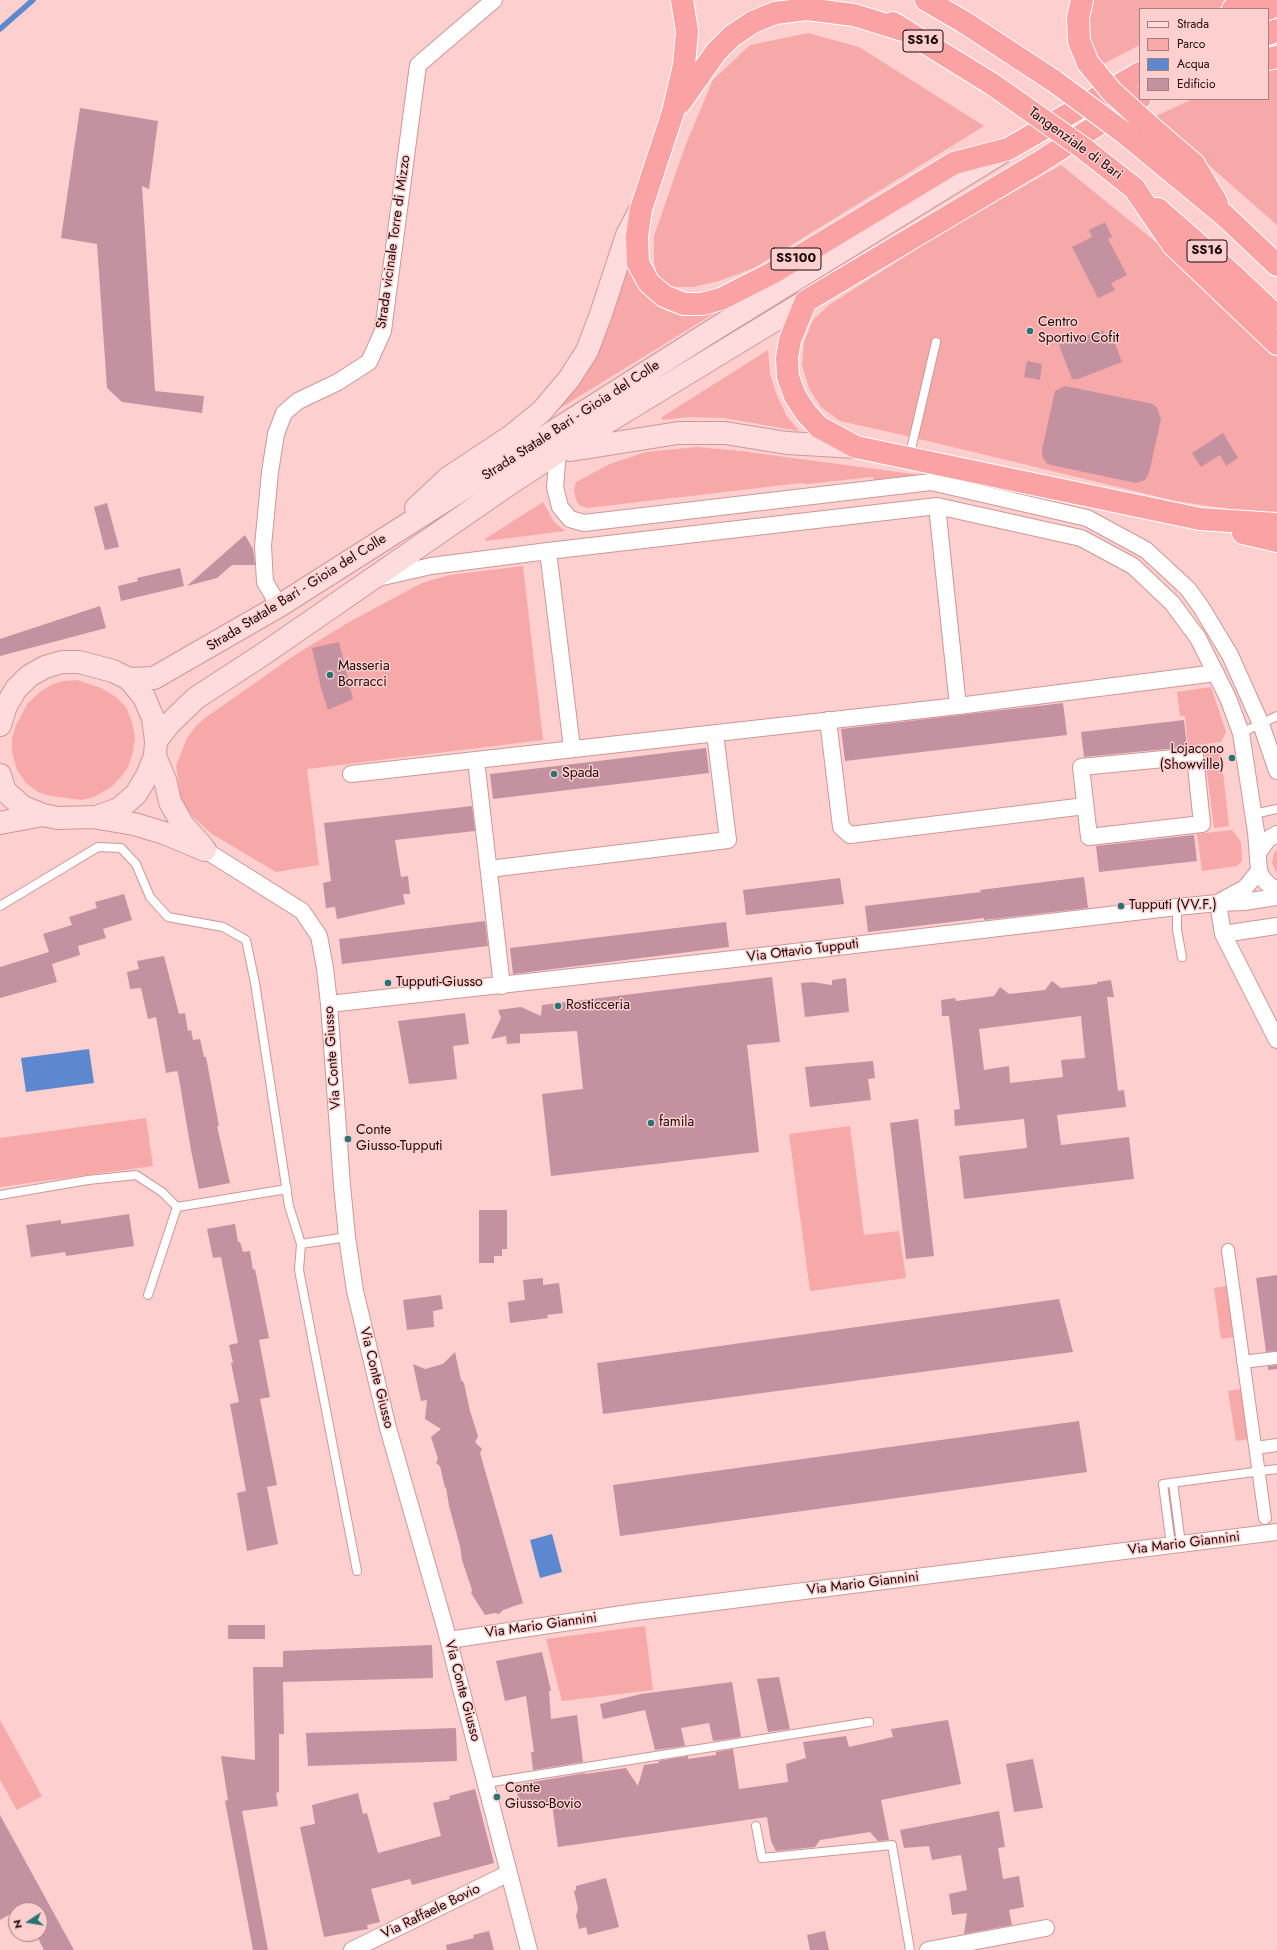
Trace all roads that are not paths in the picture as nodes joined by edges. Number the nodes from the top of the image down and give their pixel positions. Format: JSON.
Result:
{"nodes":[{"id":1,"x":494,"y":0,"type":"edge"},
{"id":2,"x":682,"y":0,"type":"edge"},
{"id":3,"x":852,"y":0,"type":"edge"},
{"id":4,"x":926,"y":0,"type":"edge"},
{"id":5,"x":1082,"y":0,"type":"edge"},
{"id":6,"x":1252,"y":0,"type":"edge"},
{"id":7,"x":1235,"y":8,"type":"edge"},
{"id":8,"x":906,"y":31,"type":"junction"},
{"id":9,"x":1139,"y":74,"type":"edge"},
{"id":10,"x":1139,"y":99,"type":"edge"},
{"id":11,"x":672,"y":116,"type":"junction"},
{"id":12,"x":1008,"y":149,"type":"junction"},
{"id":13,"x":1134,"y":188,"type":"junction"},
{"id":14,"x":642,"y":206,"type":"junction"},
{"id":15,"x":1225,"y":216,"type":"junction"},
{"id":16,"x":1277,"y":265,"type":"edge"},
{"id":17,"x":806,"y":301,"type":"junction"},
{"id":18,"x":1277,"y":317,"type":"edge"},
{"id":19,"x":936,"y":342,"type":"dead end"},
{"id":20,"x":1277,"y":344,"type":"edge"},
{"id":21,"x":856,"y":447,"type":"junction"},
{"id":22,"x":558,"y":452,"type":"junction"},
{"id":23,"x":909,"y":458,"type":"junction"},
{"id":24,"x":937,"y":506,"type":"junction"},
{"id":25,"x":1200,"y":519,"type":"junction"},
{"id":26,"x":1277,"y":524,"type":"edge"},
{"id":27,"x":1277,"y":541,"type":"edge"},
{"id":28,"x":381,"y":542,"type":"junction"},
{"id":29,"x":548,"y":551,"type":"junction"},
{"id":30,"x":368,"y":580,"type":"junction"},
{"id":31,"x":279,"y":606,"type":"junction"},
{"id":32,"x":1215,"y":627,"type":"junction"},
{"id":33,"x":1198,"y":638,"type":"junction"},
{"id":34,"x":1216,"y":673,"type":"junction"},
{"id":35,"x":130,"y":680,"type":"junction"},
{"id":36,"x":958,"y":706,"type":"junction"},
{"id":37,"x":1277,"y":716,"type":"edge"},
{"id":38,"x":828,"y":720,"type":"junction"},
{"id":39,"x":0,"y":723,"type":"edge"},
{"id":40,"x":1261,"y":724,"type":"junction"},
{"id":41,"x":715,"y":733,"type":"junction"},
{"id":42,"x":1241,"y":733,"type":"junction"},
{"id":43,"x":156,"y":748,"type":"junction"},
{"id":44,"x":572,"y":748,"type":"junction"},
{"id":45,"x":476,"y":760,"type":"junction"},
{"id":46,"x":1277,"y":771,"type":"edge"},
{"id":47,"x":351,"y":774,"type":"dead end"},
{"id":48,"x":0,"y":775,"type":"edge"},
{"id":49,"x":1085,"y":806,"type":"junction"},
{"id":50,"x":1277,"y":809,"type":"edge"},
{"id":51,"x":1254,"y":814,"type":"junction"},
{"id":52,"x":43,"y":815,"type":"junction"},
{"id":53,"x":96,"y":817,"type":"junction"},
{"id":54,"x":0,"y":823,"type":"edge"},
{"id":55,"x":1277,"y":834,"type":"edge"},
{"id":56,"x":205,"y":850,"type":"junction"},
{"id":57,"x":1258,"y":853,"type":"junction"},
{"id":58,"x":488,"y":869,"type":"junction"},
{"id":59,"x":1259,"y":871,"type":"junction"},
{"id":60,"x":1277,"y":889,"type":"edge"},
{"id":61,"x":1277,"y":897,"type":"edge"},
{"id":62,"x":1218,"y":903,"type":"junction"},
{"id":63,"x":0,"y":906,"type":"edge"},
{"id":64,"x":1177,"y":907,"type":"junction"},
{"id":65,"x":1277,"y":926,"type":"edge"},
{"id":66,"x":1223,"y":934,"type":"junction"},
{"id":67,"x":1182,"y":957,"type":"dead end"},
{"id":68,"x":502,"y":986,"type":"junction"},
{"id":69,"x":329,"y":1004,"type":"junction"},
{"id":70,"x":1277,"y":1040,"type":"edge"},
{"id":71,"x":286,"y":1189,"type":"junction"},
{"id":72,"x":0,"y":1195,"type":"edge"},
{"id":73,"x":177,"y":1207,"type":"junction"},
{"id":74,"x":348,"y":1237,"type":"junction"},
{"id":75,"x":301,"y":1244,"type":"junction"},
{"id":76,"x":1228,"y":1250,"type":"dead end"},
{"id":77,"x":148,"y":1295,"type":"dead end"},
{"id":78,"x":1275,"y":1358,"type":"dead end"},
{"id":79,"x":1243,"y":1362,"type":"junction"},
{"id":80,"x":1277,"y":1445,"type":"edge"},
{"id":81,"x":1256,"y":1448,"type":"junction"},
{"id":82,"x":1277,"y":1469,"type":"edge"},
{"id":83,"x":1259,"y":1471,"type":"junction"},
{"id":84,"x":1173,"y":1483,"type":"junction"},
{"id":85,"x":1265,"y":1518,"type":"dead end"},
{"id":86,"x":1277,"y":1532,"type":"edge"},
{"id":87,"x":1176,"y":1544,"type":"junction"},
{"id":88,"x":357,"y":1571,"type":"dead end"},
{"id":89,"x":449,"y":1640,"type":"junction"},
{"id":90,"x":869,"y":1722,"type":"dead end"},
{"id":91,"x":486,"y":1783,"type":"junction"},
{"id":92,"x":756,"y":1826,"type":"dead end"},
{"id":93,"x":509,"y":1873,"type":"junction"},
{"id":94,"x":1046,"y":1928,"type":"dead end"},
{"id":95,"x":352,"y":1950,"type":"edge"},
{"id":96,"x":529,"y":1950,"type":"edge"},
{"id":97,"x":910,"y":1950,"type":"edge"},
{"id":98,"x":928,"y":1950,"type":"edge"}],
"edges":[{"from":1,"to":31,"type":"street","name":"Strada vicinale Torre di Mizzo"},
{"from":2,"to":11,"type":"highway"},
{"from":3,"to":8,"type":"highway","name":"Tangenziale di Bari","number":"SS16"},
{"from":4,"to":15,"type":"highway","number":"SS16","bridge":true},
{"from":5,"to":15,"type":"highway","bridge":true},
{"from":6,"to":7,"type":"highway"},
{"from":8,"to":11,"type":"highway"},
{"from":8,"to":13,"type":"highway","name":"Tangenziale di Bari","number":"SS16","bridge":true},
{"from":9,"to":12,"type":"highway","number":"SS100"},
{"from":10,"to":17,"type":"highway","number":"SS100"},
{"from":11,"to":14,"type":"highway"},
{"from":12,"to":14,"type":"highway","number":"SS100"},
{"from":12,"to":28,"type":"main road","name":"Strada Statale Bari - Gioia del Colle","number":"SS100"},
{"from":13,"to":18,"type":"highway","name":"Tangenziale di Bari","number":"SS16"},
{"from":13,"to":20,"type":"highway"},
{"from":14,"to":28,"type":"main road"},
{"from":15,"to":16,"type":"highway","number":"SS16"},
{"from":17,"to":21,"type":"highway"},
{"from":17,"to":22,"type":"main road","name":"Strada Statale Bari - Gioia del Colle","number":"SS100"},
{"from":19,"to":23,"type":"lane"},
{"from":21,"to":22,"type":"main road"},
{"from":21,"to":23,"type":"highway"},
{"from":22,"to":30,"type":"main road","name":"Strada Statale Bari - Gioia del Colle","number":"SS100"},
{"from":22,"to":32,"type":"street"},
{"from":23,"to":25,"type":"highway"},
{"from":24,"to":29,"type":"street"},
{"from":24,"to":33,"type":"street"},
{"from":24,"to":36,"type":"street"},
{"from":25,"to":26,"type":"highway"},
{"from":25,"to":27,"type":"highway"},
{"from":28,"to":31,"type":"main road","name":"Strada Statale Bari - Gioia del Colle","number":"SS100"},
{"from":29,"to":30,"type":"street"},
{"from":29,"to":44,"type":"street"},
{"from":30,"to":43,"type":"main road","name":"Strada Statale Bari - Gioia del Colle","number":"SS100"},
{"from":31,"to":35,"type":"main road","name":"Strada Statale Bari - Gioia del Colle","number":"SS100"},
{"from":32,"to":33,"type":"lane"},
{"from":32,"to":40,"type":"street"},
{"from":33,"to":34,"type":"street"},
{"from":34,"to":36,"type":"street"},
{"from":34,"to":42,"type":"street"},
{"from":35,"to":39,"type":"main road"},
{"from":35,"to":43,"type":"main road"},
{"from":36,"to":38,"type":"street"},
{"from":37,"to":40,"type":"lane"},
{"from":38,"to":41,"type":"street"},
{"from":38,"to":49,"type":"street"},
{"from":40,"to":42,"type":"lane"},
{"from":40,"to":46,"type":"street"},
{"from":41,"to":44,"type":"street"},
{"from":41,"to":58,"type":"street"},
{"from":42,"to":51,"type":"street"},
{"from":43,"to":53,"type":"main road"},
{"from":43,"to":56,"type":"main road"},
{"from":44,"to":45,"type":"street"},
{"from":45,"to":47,"type":"street"},
{"from":45,"to":58,"type":"street"},
{"from":48,"to":52,"type":"main road"},
{"from":49,"to":49,"type":"street"},
{"from":50,"to":51,"type":"lane"},
{"from":51,"to":57,"type":"street"},
{"from":52,"to":53,"type":"main road"},
{"from":52,"to":54,"type":"main road"},
{"from":53,"to":56,"type":"main road"},
{"from":55,"to":57,"type":"street"},
{"from":56,"to":69,"type":"street","name":"Via Conte Giusso"},
{"from":57,"to":59,"type":"street"},
{"from":58,"to":68,"type":"street"},
{"from":59,"to":60,"type":"street"},
{"from":59,"to":62,"type":"street"},
{"from":61,"to":62,"type":"street","name":"Via Ottavio Tupputi"},
{"from":62,"to":64,"type":"street","name":"Via Ottavio Tupputi"},
{"from":62,"to":66,"type":"street"},
{"from":63,"to":71,"type":"lane"},
{"from":64,"to":67,"type":"lane"},
{"from":64,"to":68,"type":"street","name":"Via Ottavio Tupputi"},
{"from":65,"to":66,"type":"street"},
{"from":66,"to":70,"type":"street"},
{"from":68,"to":69,"type":"street","name":"Via Ottavio Tupputi"},
{"from":69,"to":74,"type":"street","name":"Via Conte Giusso"},
{"from":71,"to":73,"type":"lane"},
{"from":71,"to":75,"type":"lane"},
{"from":72,"to":73,"type":"lane"},
{"from":73,"to":77,"type":"lane"},
{"from":74,"to":75,"type":"lane"},
{"from":74,"to":89,"type":"street","name":"Via Conte Giusso"},
{"from":75,"to":88,"type":"lane"},
{"from":76,"to":79,"type":"street"},
{"from":78,"to":79,"type":"street"},
{"from":79,"to":81,"type":"street"},
{"from":80,"to":81,"type":"street"},
{"from":81,"to":83,"type":"street"},
{"from":82,"to":83,"type":"lane"},
{"from":83,"to":84,"type":"lane"},
{"from":83,"to":85,"type":"street"},
{"from":84,"to":87,"type":"lane"},
{"from":84,"to":87,"type":"lane"},
{"from":86,"to":87,"type":"street","name":"Via Mario Giannini"},
{"from":87,"to":89,"type":"street","name":"Via Mario Giannini"},
{"from":89,"to":91,"type":"street","name":"Via Conte Giusso"},
{"from":90,"to":91,"type":"lane"},
{"from":91,"to":93,"type":"street","name":"Via Conte Giusso"},
{"from":92,"to":97,"type":"lane"},
{"from":93,"to":95,"type":"street","name":"Via Raffaele Bovio"},
{"from":93,"to":96,"type":"street","name":"Via Conte Giusso"},
{"from":94,"to":98,"type":"street"}]}
